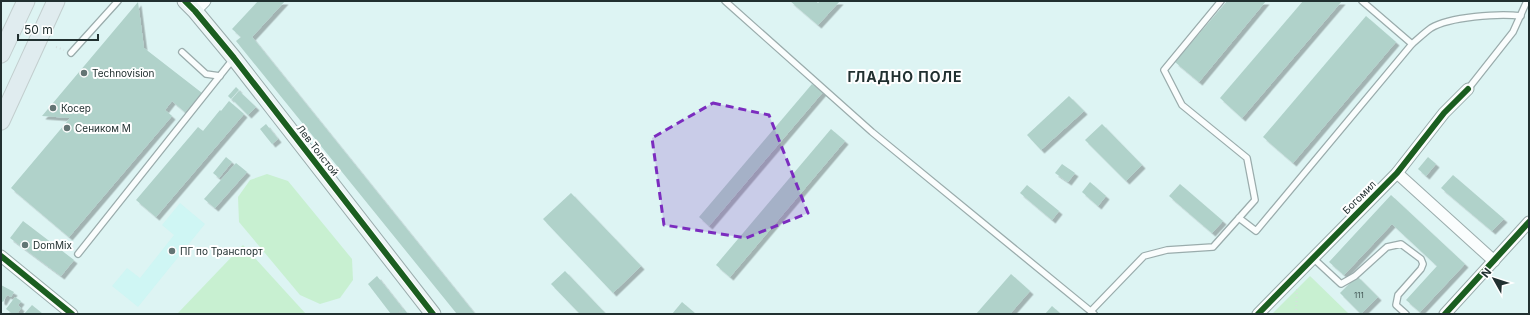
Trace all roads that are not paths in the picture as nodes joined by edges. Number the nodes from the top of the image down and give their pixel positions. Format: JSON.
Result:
{"nodes":[{"id":1,"x":26,"y":1,"type":"edge"},
{"id":2,"x":56,"y":1,"type":"edge"},
{"id":3,"x":118,"y":1,"type":"edge"},
{"id":4,"x":725,"y":1,"type":"edge"},
{"id":5,"x":1221,"y":1,"type":"edge"},
{"id":6,"x":1362,"y":1,"type":"edge"},
{"id":7,"x":1527,"y":1,"type":"edge"},
{"id":8,"x":195,"y":4,"type":"edge"},
{"id":9,"x":1521,"y":16,"type":"junction"},
{"id":10,"x":1412,"y":44,"type":"junction"},
{"id":11,"x":182,"y":52,"type":"dead end"},
{"id":12,"x":71,"y":53,"type":"dead end"},
{"id":13,"x":1,"y":54,"type":"edge"},
{"id":14,"x":234,"y":58,"type":"junction"},
{"id":15,"x":220,"y":76,"type":"junction"},
{"id":16,"x":1468,"y":89,"type":"joint"},
{"id":17,"x":1,"y":121,"type":"edge"},
{"id":18,"x":1397,"y":173,"type":"junction"},
{"id":19,"x":1239,"y":218,"type":"junction"},
{"id":20,"x":1529,"y":222,"type":"edge"},
{"id":21,"x":78,"y":254,"type":"dead end"},
{"id":22,"x":1,"y":256,"type":"edge"},
{"id":23,"x":1313,"y":258,"type":"junction"},
{"id":24,"x":1494,"y":261,"type":"junction"},
{"id":25,"x":70,"y":313,"type":"edge"},
{"id":26,"x":1092,"y":313,"type":"edge"},
{"id":27,"x":433,"y":314,"type":"edge"},
{"id":28,"x":1258,"y":314,"type":"edge"},
{"id":29,"x":1406,"y":314,"type":"edge"},
{"id":30,"x":1445,"y":314,"type":"edge"}],
"edges":[{"from":1,"to":13,"type":"main road"},
{"from":2,"to":17,"type":"main road"},
{"from":3,"to":12,"type":"lane"},
{"from":4,"to":26,"type":"lane"},
{"from":5,"to":19,"type":"lane"},
{"from":6,"to":10,"type":"lane"},
{"from":7,"to":9,"type":"lane"},
{"from":8,"to":14,"type":"street","name":"Лев Толстой"},
{"from":9,"to":10,"type":"lane"},
{"from":9,"to":16,"type":"lane"},
{"from":10,"to":19,"type":"lane"},
{"from":11,"to":15,"type":"lane"},
{"from":14,"to":15,"type":"lane"},
{"from":14,"to":27,"type":"street","name":"Лев Толстой"},
{"from":15,"to":21,"type":"lane"},
{"from":16,"to":18,"type":"street","name":"Богомил"},
{"from":18,"to":23,"type":"street","name":"Богомил"},
{"from":18,"to":24,"type":"street"},
{"from":19,"to":26,"type":"lane"},
{"from":20,"to":24,"type":"street"},
{"from":22,"to":25,"type":"street"},
{"from":23,"to":28,"type":"street","name":"Богомил"},
{"from":23,"to":29,"type":"lane"},
{"from":24,"to":30,"type":"street"}]}
